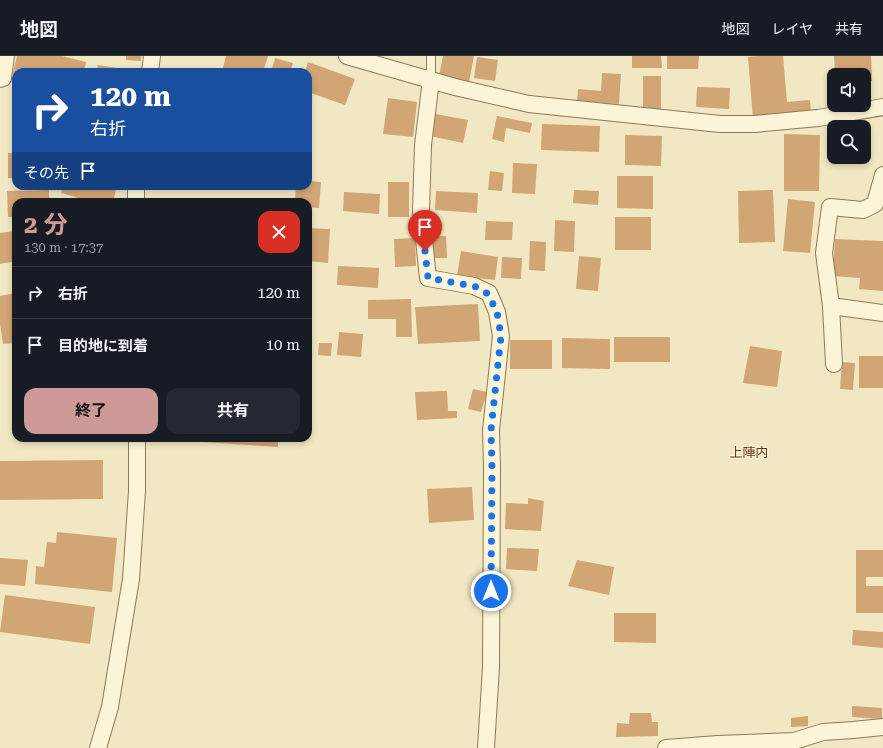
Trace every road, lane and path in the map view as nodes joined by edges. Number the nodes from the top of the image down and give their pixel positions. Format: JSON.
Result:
{"nodes":[{"id":1,"x":6,"y":56,"type":"edge"},
{"id":2,"x":152,"y":56,"type":"edge"},
{"id":3,"x":347,"y":56,"type":"edge"},
{"id":4,"x":431,"y":56,"type":"edge"},
{"id":5,"x":150,"y":68,"type":"edge"},
{"id":6,"x":0,"y":79,"type":"edge"},
{"id":7,"x":431,"y":80,"type":"junction"},
{"id":8,"x":883,"y":107,"type":"edge"},
{"id":9,"x":883,"y":175,"type":"edge"},
{"id":10,"x":831,"y":306,"type":"junction"},
{"id":11,"x":883,"y":313,"type":"edge"},
{"id":12,"x":834,"y":364,"type":"dead end"},
{"id":13,"x":137,"y":442,"type":"edge"},
{"id":14,"x":883,"y":728,"type":"edge"},
{"id":15,"x":98,"y":748,"type":"edge"},
{"id":16,"x":486,"y":748,"type":"edge"},
{"id":17,"x":666,"y":748,"type":"edge"}],
"edges":[{"from":1,"to":6,"type":"street"},
{"from":2,"to":5,"type":"street"},
{"from":3,"to":7,"type":"street"},
{"from":4,"to":7,"type":"lane"},
{"from":7,"to":8,"type":"street"},
{"from":7,"to":16,"type":"street"},
{"from":9,"to":10,"type":"street"},
{"from":10,"to":11,"type":"street"},
{"from":10,"to":12,"type":"street"},
{"from":13,"to":15,"type":"street"},
{"from":14,"to":17,"type":"street"}]}
